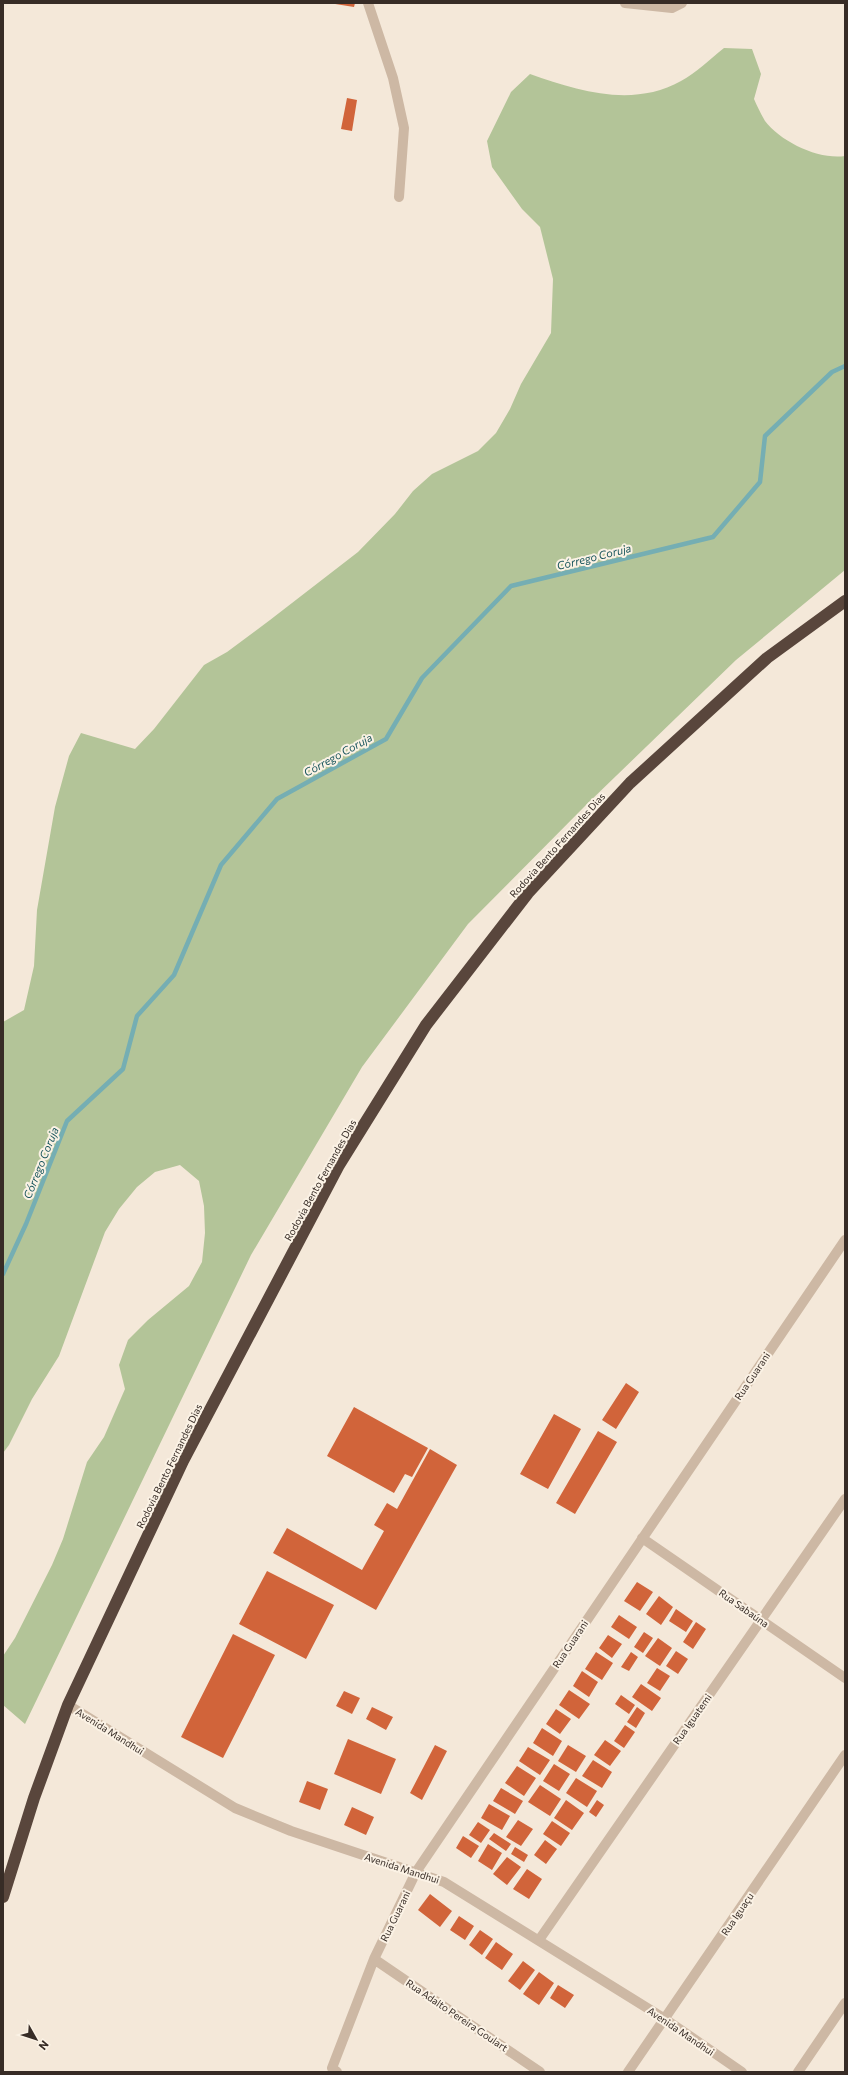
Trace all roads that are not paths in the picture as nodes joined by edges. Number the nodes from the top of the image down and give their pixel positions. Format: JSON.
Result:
{"nodes":[{"id":1,"x":368,"y":3,"type":"edge"},
{"id":2,"x":625,"y":3,"type":"edge"},
{"id":3,"x":682,"y":3,"type":"edge"},
{"id":4,"x":399,"y":197,"type":"dead end"},
{"id":5,"x":845,"y":601,"type":"edge"},
{"id":6,"x":845,"y":1240,"type":"edge"},
{"id":7,"x":845,"y":1499,"type":"edge"},
{"id":8,"x":642,"y":1538,"type":"junction"},
{"id":9,"x":761,"y":1620,"type":"junction"},
{"id":10,"x":845,"y":1678,"type":"edge"},
{"id":11,"x":68,"y":1705,"type":"junction"},
{"id":12,"x":845,"y":1755,"type":"edge"},
{"id":13,"x":416,"y":1872,"type":"junction"},
{"id":14,"x":3,"y":1897,"type":"edge"},
{"id":15,"x":539,"y":1940,"type":"junction"},
{"id":16,"x":374,"y":1959,"type":"junction"},
{"id":17,"x":845,"y":2003,"type":"edge"},
{"id":18,"x":665,"y":2019,"type":"junction"},
{"id":19,"x":335,"y":2070,"type":"edge"},
{"id":20,"x":540,"y":2072,"type":"edge"},
{"id":21,"x":628,"y":2072,"type":"edge"},
{"id":22,"x":742,"y":2072,"type":"edge"},
{"id":23,"x":798,"y":2072,"type":"edge"}],
"edges":[{"from":1,"to":4,"type":"street"},
{"from":2,"to":3,"type":"street"},
{"from":5,"to":11,"type":"highway","name":"Rodovia Bento Fernandes Dias"},
{"from":6,"to":8,"type":"street","name":"Rua Guarani"},
{"from":7,"to":9,"type":"street","name":"Rua Iguatemi"},
{"from":8,"to":9,"type":"street","name":"Rua Sabaúna"},
{"from":8,"to":13,"type":"street","name":"Rua Guarani"},
{"from":9,"to":10,"type":"street","name":"Rua Sabaúna"},
{"from":9,"to":15,"type":"street","name":"Rua Iguatemi"},
{"from":11,"to":13,"type":"street","name":"Avenida Mandhui"},
{"from":11,"to":14,"type":"highway","name":"Rodovia Bento Fernandes Dias"},
{"from":12,"to":18,"type":"street","name":"Rua Iguaçu"},
{"from":13,"to":15,"type":"street","name":"Avenida Mandhui"},
{"from":13,"to":16,"type":"street","name":"Rua Guarani"},
{"from":15,"to":18,"type":"street","name":"Avenida Mandhui"},
{"from":16,"to":19,"type":"street","name":"Rua Guarani"},
{"from":16,"to":20,"type":"street","name":"Rua Adalto Pereira Goulart"},
{"from":17,"to":23,"type":"street"},
{"from":18,"to":21,"type":"street","name":"Rua Iguaçu"},
{"from":18,"to":22,"type":"street","name":"Avenida Mandhui"}]}
